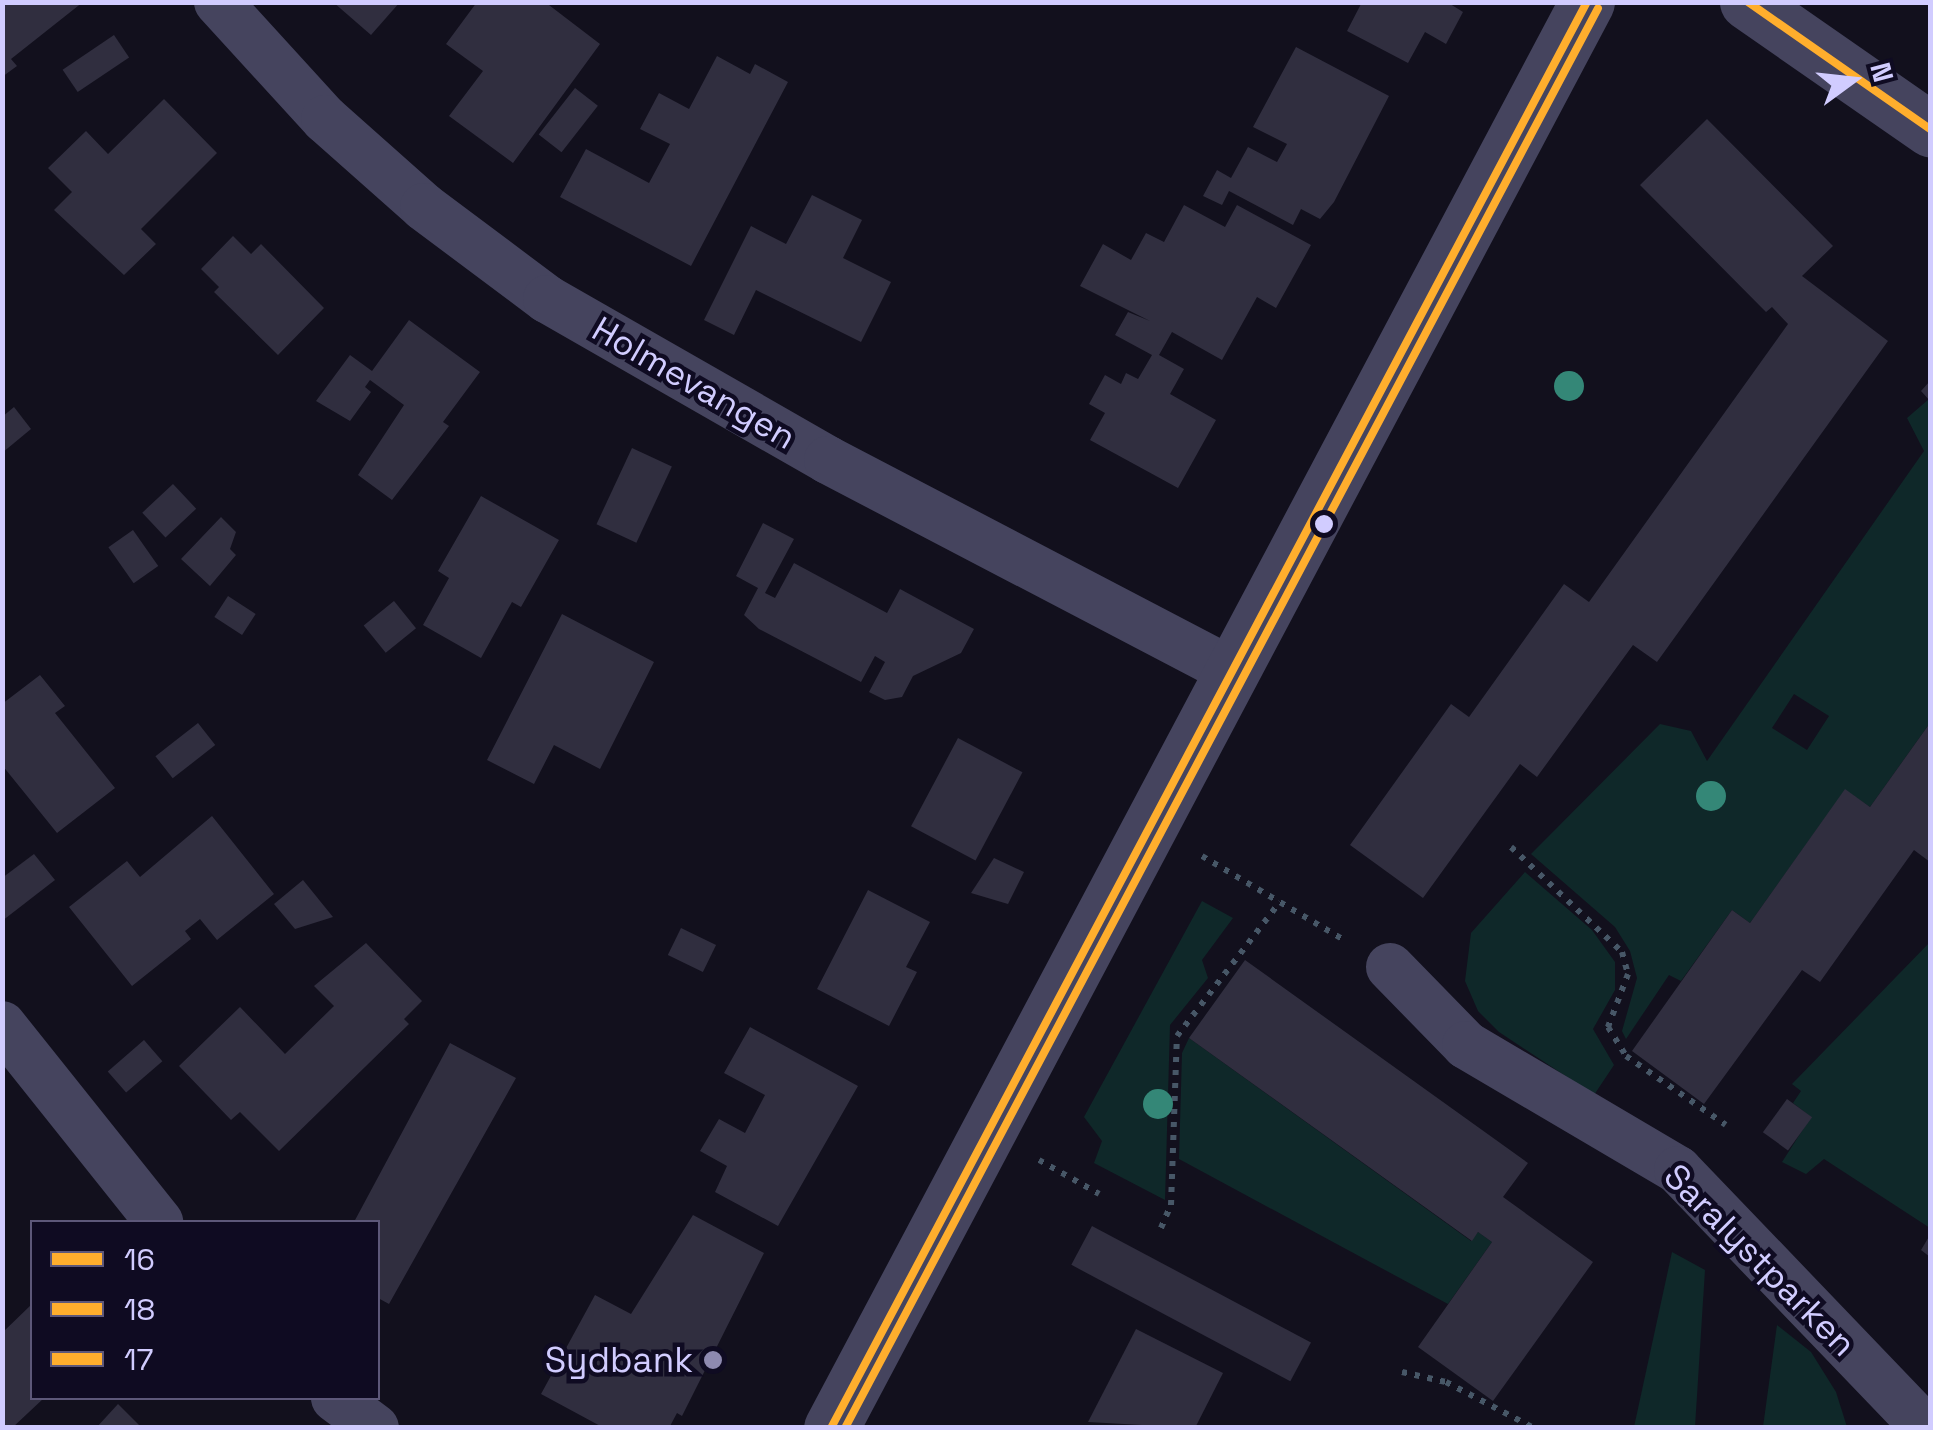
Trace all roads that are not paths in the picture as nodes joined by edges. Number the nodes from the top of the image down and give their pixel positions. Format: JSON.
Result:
{"nodes":[{"id":1,"x":218,"y":2,"type":"edge"},
{"id":2,"x":1587,"y":2,"type":"edge"},
{"id":3,"x":1747,"y":2,"type":"edge"},
{"id":4,"x":1930,"y":129,"type":"edge"},
{"id":5,"x":1234,"y":672,"type":"junction"},
{"id":6,"x":1390,"y":967,"type":"road end"},
{"id":7,"x":2,"y":1025,"type":"edge"},
{"id":8,"x":157,"y":1220,"type":"edge"},
{"id":9,"x":338,"y":1400,"type":"edge"},
{"id":10,"x":375,"y":1428,"type":"edge"},
{"id":11,"x":832,"y":1428,"type":"edge"},
{"id":12,"x":1925,"y":1428,"type":"edge"}],
"edges":[{"from":1,"to":5,"type":"street","name":"Holmevangen"},
{"from":2,"to":5,"type":"street"},
{"from":3,"to":4,"type":"street"},
{"from":5,"to":11,"type":"street"},
{"from":6,"to":12,"type":"street","name":"Saralystparken"},
{"from":7,"to":8,"type":"street"},
{"from":9,"to":10,"type":"street"}]}
